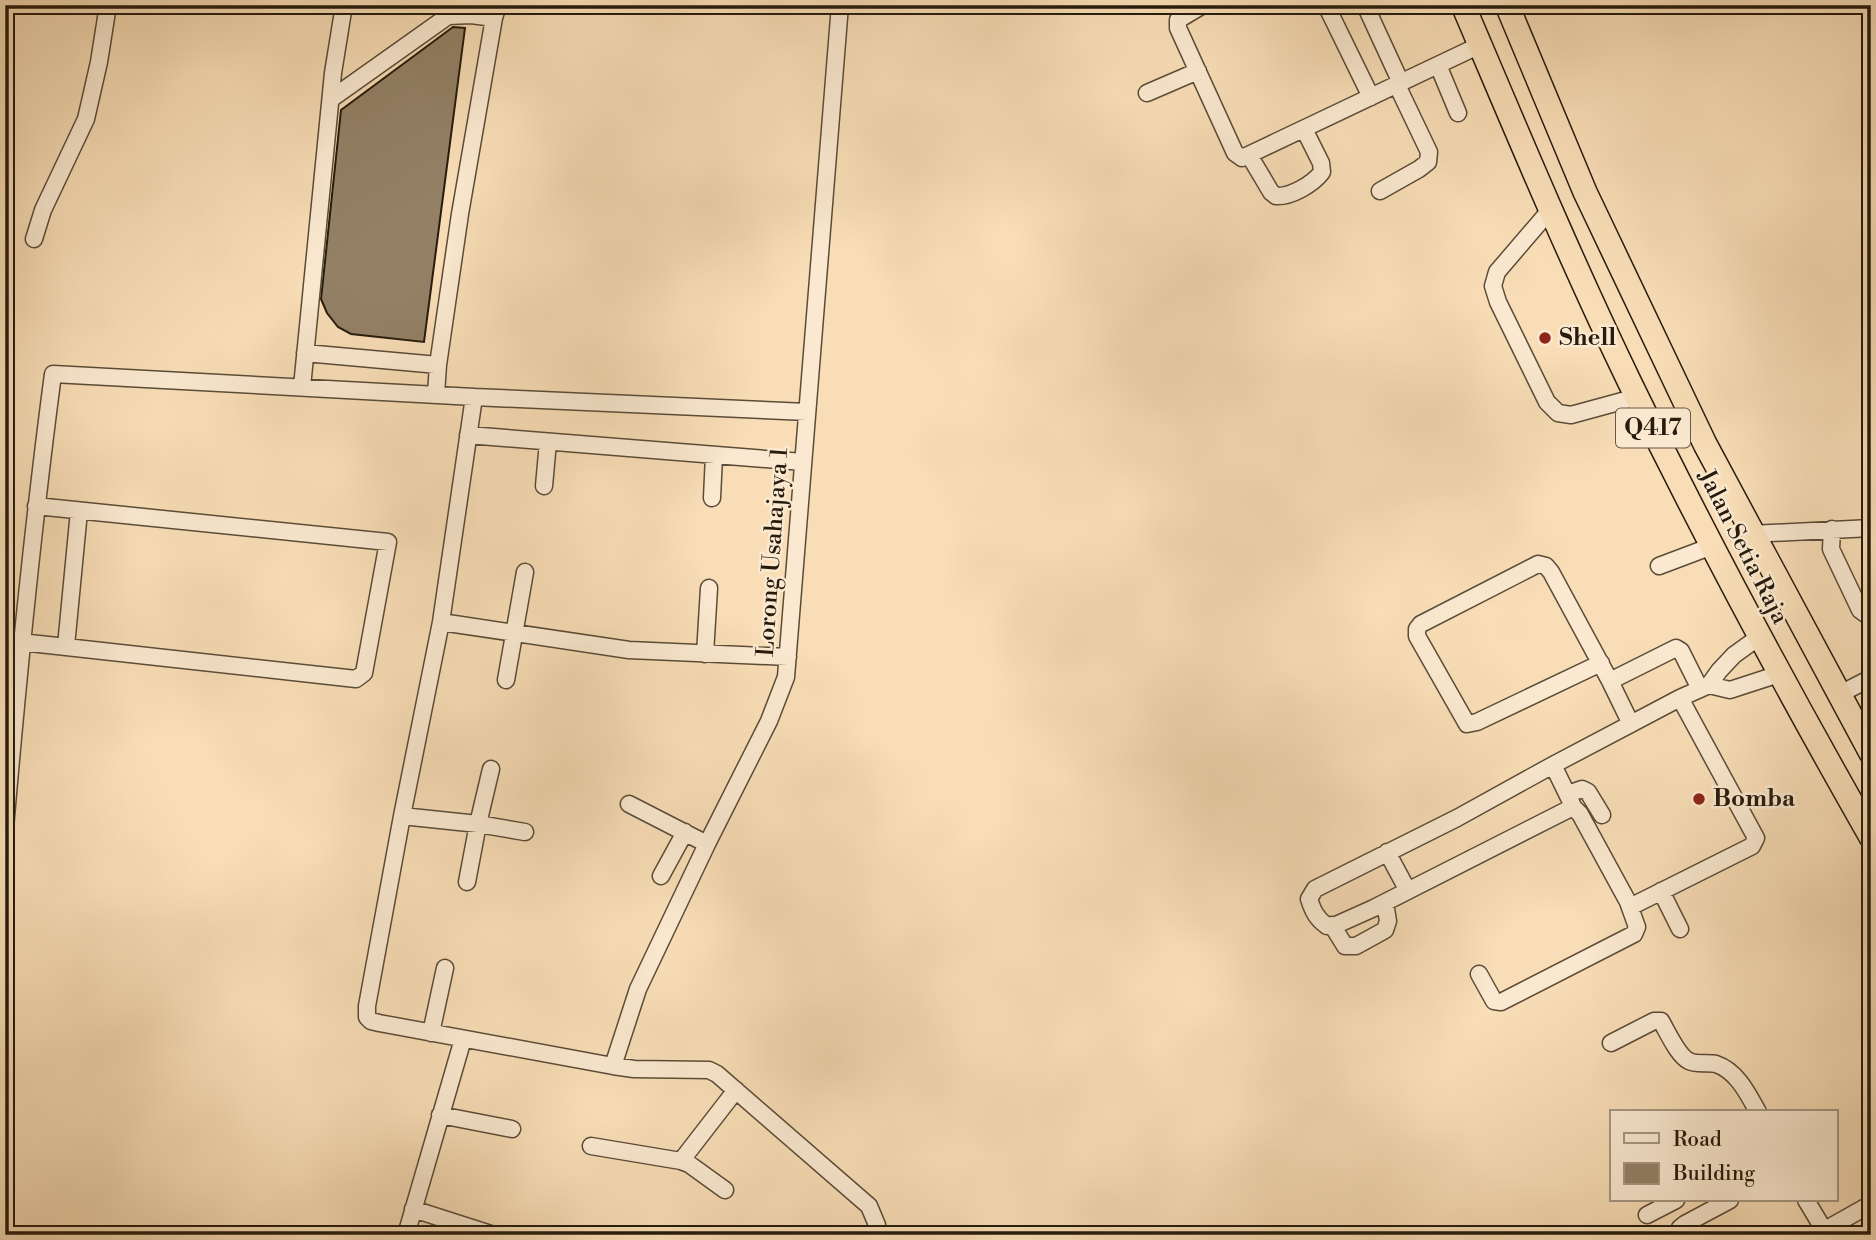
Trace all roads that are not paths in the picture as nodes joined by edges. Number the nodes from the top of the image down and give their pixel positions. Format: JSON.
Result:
{"nodes":[{"id":1,"x":108,"y":5,"type":"edge"},
{"id":2,"x":344,"y":5,"type":"edge"},
{"id":3,"x":840,"y":5,"type":"edge"},
{"id":4,"x":1203,"y":5,"type":"edge"},
{"id":5,"x":1326,"y":5,"type":"edge"},
{"id":6,"x":1365,"y":5,"type":"edge"},
{"id":7,"x":1463,"y":5,"type":"edge"},
{"id":8,"x":1507,"y":5,"type":"edge"},
{"id":9,"x":496,"y":12,"type":"edge"},
{"id":10,"x":1480,"y":45,"type":"junction"},
{"id":11,"x":1438,"y":65,"type":"junction"},
{"id":12,"x":1198,"y":71,"type":"junction"},
{"id":13,"x":1399,"y":84,"type":"junction"},
{"id":14,"x":1147,"y":93,"type":"dead end"},
{"id":15,"x":1371,"y":97,"type":"junction"},
{"id":16,"x":331,"y":99,"type":"junction"},
{"id":17,"x":1458,"y":113,"type":"dead end"},
{"id":18,"x":1304,"y":129,"type":"junction"},
{"id":19,"x":1249,"y":155,"type":"junction"},
{"id":20,"x":1380,"y":191,"type":"dead end"},
{"id":21,"x":1551,"y":209,"type":"junction"},
{"id":22,"x":34,"y":239,"type":"dead end"},
{"id":23,"x":305,"y":353,"type":"junction"},
{"id":24,"x":438,"y":365,"type":"junction"},
{"id":25,"x":302,"y":387,"type":"junction"},
{"id":26,"x":436,"y":394,"type":"junction"},
{"id":27,"x":474,"y":397,"type":"junction"},
{"id":28,"x":1637,"y":397,"type":"junction"},
{"id":29,"x":807,"y":412,"type":"junction"},
{"id":30,"x":468,"y":435,"type":"junction"},
{"id":31,"x":548,"y":442,"type":"junction"},
{"id":32,"x":714,"y":455,"type":"junction"},
{"id":33,"x":803,"y":462,"type":"junction"},
{"id":34,"x":544,"y":486,"type":"dead end"},
{"id":35,"x":712,"y":498,"type":"dead end"},
{"id":36,"x":36,"y":506,"type":"junction"},
{"id":37,"x":79,"y":512,"type":"junction"},
{"id":38,"x":1871,"y":528,"type":"edge"},
{"id":39,"x":1832,"y":529,"type":"junction"},
{"id":40,"x":1752,"y":534,"type":"junction"},
{"id":41,"x":1712,"y":546,"type":"junction"},
{"id":42,"x":1659,"y":566,"type":"dead end"},
{"id":43,"x":525,"y":572,"type":"dead end"},
{"id":44,"x":709,"y":588,"type":"dead end"},
{"id":45,"x":1871,"y":618,"type":"edge"},
{"id":46,"x":442,"y":622,"type":"junction"},
{"id":47,"x":514,"y":632,"type":"junction"},
{"id":48,"x":1759,"y":637,"type":"junction"},
{"id":49,"x":21,"y":642,"type":"junction"},
{"id":50,"x":66,"y":646,"type":"junction"},
{"id":51,"x":705,"y":654,"type":"junction"},
{"id":52,"x":788,"y":657,"type":"junction"},
{"id":53,"x":1601,"y":663,"type":"junction"},
{"id":54,"x":1779,"y":674,"type":"junction"},
{"id":55,"x":1871,"y":678,"type":"edge"},
{"id":56,"x":506,"y":680,"type":"dead end"},
{"id":57,"x":1610,"y":681,"type":"junction"},
{"id":58,"x":1704,"y":687,"type":"junction"},
{"id":59,"x":1839,"y":695,"type":"junction"},
{"id":60,"x":1681,"y":698,"type":"junction"},
{"id":61,"x":1631,"y":724,"type":"junction"},
{"id":62,"x":1871,"y":753,"type":"edge"},
{"id":63,"x":1553,"y":765,"type":"junction"},
{"id":64,"x":491,"y":769,"type":"dead end"},
{"id":65,"x":1571,"y":801,"type":"junction"},
{"id":66,"x":629,"y":804,"type":"dead end"},
{"id":67,"x":402,"y":816,"type":"junction"},
{"id":68,"x":1602,"y":816,"type":"dead end"},
{"id":69,"x":478,"y":824,"type":"junction"},
{"id":70,"x":5,"y":828,"type":"edge"},
{"id":71,"x":525,"y":832,"type":"dead end"},
{"id":72,"x":685,"y":832,"type":"junction"},
{"id":73,"x":1871,"y":837,"type":"edge"},
{"id":74,"x":708,"y":844,"type":"junction"},
{"id":75,"x":1387,"y":852,"type":"junction"},
{"id":76,"x":661,"y":876,"type":"dead end"},
{"id":77,"x":467,"y":882,"type":"dead end"},
{"id":78,"x":1408,"y":891,"type":"junction"},
{"id":79,"x":1661,"y":891,"type":"junction"},
{"id":80,"x":1385,"y":903,"type":"junction"},
{"id":81,"x":1630,"y":907,"type":"junction"},
{"id":82,"x":1332,"y":925,"type":"junction"},
{"id":83,"x":1680,"y":929,"type":"dead end"},
{"id":84,"x":445,"y":968,"type":"dead end"},
{"id":85,"x":1479,"y":974,"type":"dead end"},
{"id":86,"x":431,"y":1033,"type":"junction"},
{"id":87,"x":463,"y":1038,"type":"junction"},
{"id":88,"x":1611,"y":1043,"type":"dead end"},
{"id":89,"x":613,"y":1066,"type":"junction"},
{"id":90,"x":736,"y":1090,"type":"junction"},
{"id":91,"x":1757,"y":1110,"type":"edge"},
{"id":92,"x":440,"y":1115,"type":"junction"},
{"id":93,"x":512,"y":1129,"type":"dead end"},
{"id":94,"x":591,"y":1146,"type":"dead end"},
{"id":95,"x":681,"y":1161,"type":"junction"},
{"id":96,"x":725,"y":1190,"type":"dead end"},
{"id":97,"x":1672,"y":1202,"type":"edge"},
{"id":98,"x":1724,"y":1202,"type":"edge"},
{"id":99,"x":1807,"y":1202,"type":"edge"},
{"id":100,"x":1871,"y":1204,"type":"edge"},
{"id":101,"x":413,"y":1209,"type":"junction"},
{"id":102,"x":1647,"y":1215,"type":"dead end"},
{"id":103,"x":1820,"y":1233,"type":"edge"},
{"id":104,"x":406,"y":1235,"type":"edge"},
{"id":105,"x":494,"y":1235,"type":"edge"},
{"id":106,"x":876,"y":1235,"type":"edge"},
{"id":107,"x":1680,"y":1235,"type":"edge"}],
"edges":[{"from":1,"to":22,"type":"street"},
{"from":2,"to":16,"type":"street"},
{"from":3,"to":29,"type":"street","name":"Lorong Usahajaya 1"},
{"from":4,"to":12,"type":"street"},
{"from":5,"to":15,"type":"street"},
{"from":6,"to":13,"type":"street"},
{"from":7,"to":10,"type":"highway","name":"Jalan Setia Raja","number":"Q417"},
{"from":8,"to":40,"type":"highway","name":"Jalan Setia Raja","number":"Q417"},
{"from":9,"to":16,"type":"street"},
{"from":9,"to":24,"type":"street"},
{"from":10,"to":11,"type":"street"},
{"from":10,"to":21,"type":"highway","name":"Jalan Setia Raja","number":"Q417"},
{"from":11,"to":13,"type":"street"},
{"from":11,"to":17,"type":"street"},
{"from":12,"to":14,"type":"street"},
{"from":12,"to":19,"type":"street"},
{"from":13,"to":15,"type":"street"},
{"from":13,"to":20,"type":"street"},
{"from":15,"to":18,"type":"street"},
{"from":16,"to":23,"type":"street"},
{"from":18,"to":19,"type":"street"},
{"from":18,"to":19,"type":"street"},
{"from":21,"to":28,"type":"highway","name":"Jalan Setia Raja","number":"Q417"},
{"from":21,"to":28,"type":"street"},
{"from":23,"to":24,"type":"street"},
{"from":23,"to":25,"type":"street"},
{"from":24,"to":26,"type":"street"},
{"from":25,"to":26,"type":"street"},
{"from":25,"to":36,"type":"street"},
{"from":26,"to":27,"type":"street"},
{"from":27,"to":29,"type":"street"},
{"from":27,"to":30,"type":"street"},
{"from":28,"to":41,"type":"highway","name":"Jalan Setia Raja","number":"Q417"},
{"from":29,"to":33,"type":"street","name":"Lorong Usahajaya 1"},
{"from":30,"to":31,"type":"street"},
{"from":30,"to":46,"type":"street"},
{"from":31,"to":32,"type":"street"},
{"from":31,"to":34,"type":"street"},
{"from":32,"to":33,"type":"street"},
{"from":32,"to":35,"type":"street"},
{"from":33,"to":52,"type":"street","name":"Lorong Usahajaya 1"},
{"from":36,"to":37,"type":"street"},
{"from":36,"to":49,"type":"street"},
{"from":37,"to":50,"type":"street"},
{"from":37,"to":50,"type":"street"},
{"from":38,"to":39,"type":"street"},
{"from":39,"to":40,"type":"street"},
{"from":39,"to":45,"type":"street"},
{"from":40,"to":59,"type":"highway","name":"Jalan Setia Raja","number":"Q417"},
{"from":41,"to":42,"type":"street"},
{"from":41,"to":48,"type":"highway","name":"Jalan Setia Raja","number":"Q417"},
{"from":43,"to":47,"type":"street"},
{"from":44,"to":51,"type":"street"},
{"from":46,"to":47,"type":"street"},
{"from":46,"to":67,"type":"street"},
{"from":47,"to":51,"type":"street"},
{"from":47,"to":56,"type":"street"},
{"from":48,"to":54,"type":"highway","name":"Jalan Setia Raja","number":"Q417"},
{"from":48,"to":58,"type":"street"},
{"from":49,"to":50,"type":"street"},
{"from":49,"to":70,"type":"street"},
{"from":51,"to":52,"type":"street"},
{"from":52,"to":74,"type":"street","name":"Lorong Usahajaya 1"},
{"from":53,"to":53,"type":"street"},
{"from":53,"to":57,"type":"street"},
{"from":54,"to":58,"type":"street"},
{"from":54,"to":73,"type":"highway","name":"Jalan Setia Raja","number":"Q417"},
{"from":55,"to":59,"type":"street"},
{"from":57,"to":58,"type":"street"},
{"from":57,"to":61,"type":"street"},
{"from":58,"to":60,"type":"street"},
{"from":59,"to":62,"type":"highway","name":"Jalan Setia Raja","number":"Q417"},
{"from":60,"to":61,"type":"street"},
{"from":60,"to":79,"type":"street"},
{"from":61,"to":63,"type":"street"},
{"from":63,"to":65,"type":"street"},
{"from":63,"to":75,"type":"street"},
{"from":64,"to":69,"type":"street"},
{"from":65,"to":68,"type":"street"},
{"from":65,"to":78,"type":"street"},
{"from":65,"to":81,"type":"street"},
{"from":66,"to":72,"type":"street"},
{"from":67,"to":69,"type":"street"},
{"from":67,"to":86,"type":"street"},
{"from":69,"to":71,"type":"street"},
{"from":69,"to":77,"type":"street"},
{"from":72,"to":74,"type":"street"},
{"from":72,"to":76,"type":"street"},
{"from":74,"to":89,"type":"street","name":"Lorong Usahajaya 1"},
{"from":75,"to":78,"type":"street"},
{"from":75,"to":82,"type":"street"},
{"from":78,"to":80,"type":"street"},
{"from":79,"to":81,"type":"street"},
{"from":79,"to":83,"type":"street"},
{"from":80,"to":82,"type":"street"},
{"from":80,"to":82,"type":"street"},
{"from":81,"to":85,"type":"street"},
{"from":84,"to":86,"type":"street"},
{"from":86,"to":87,"type":"street"},
{"from":87,"to":89,"type":"street"},
{"from":87,"to":92,"type":"street"},
{"from":88,"to":91,"type":"street"},
{"from":89,"to":90,"type":"street"},
{"from":90,"to":95,"type":"street"},
{"from":90,"to":106,"type":"street"},
{"from":92,"to":93,"type":"street"},
{"from":92,"to":101,"type":"street"},
{"from":94,"to":95,"type":"street"},
{"from":95,"to":96,"type":"street"},
{"from":97,"to":102,"type":"street"},
{"from":98,"to":107,"type":"street"},
{"from":99,"to":103,"type":"street"},
{"from":100,"to":103,"type":"street"},
{"from":101,"to":104,"type":"street"},
{"from":101,"to":105,"type":"street"}]}
